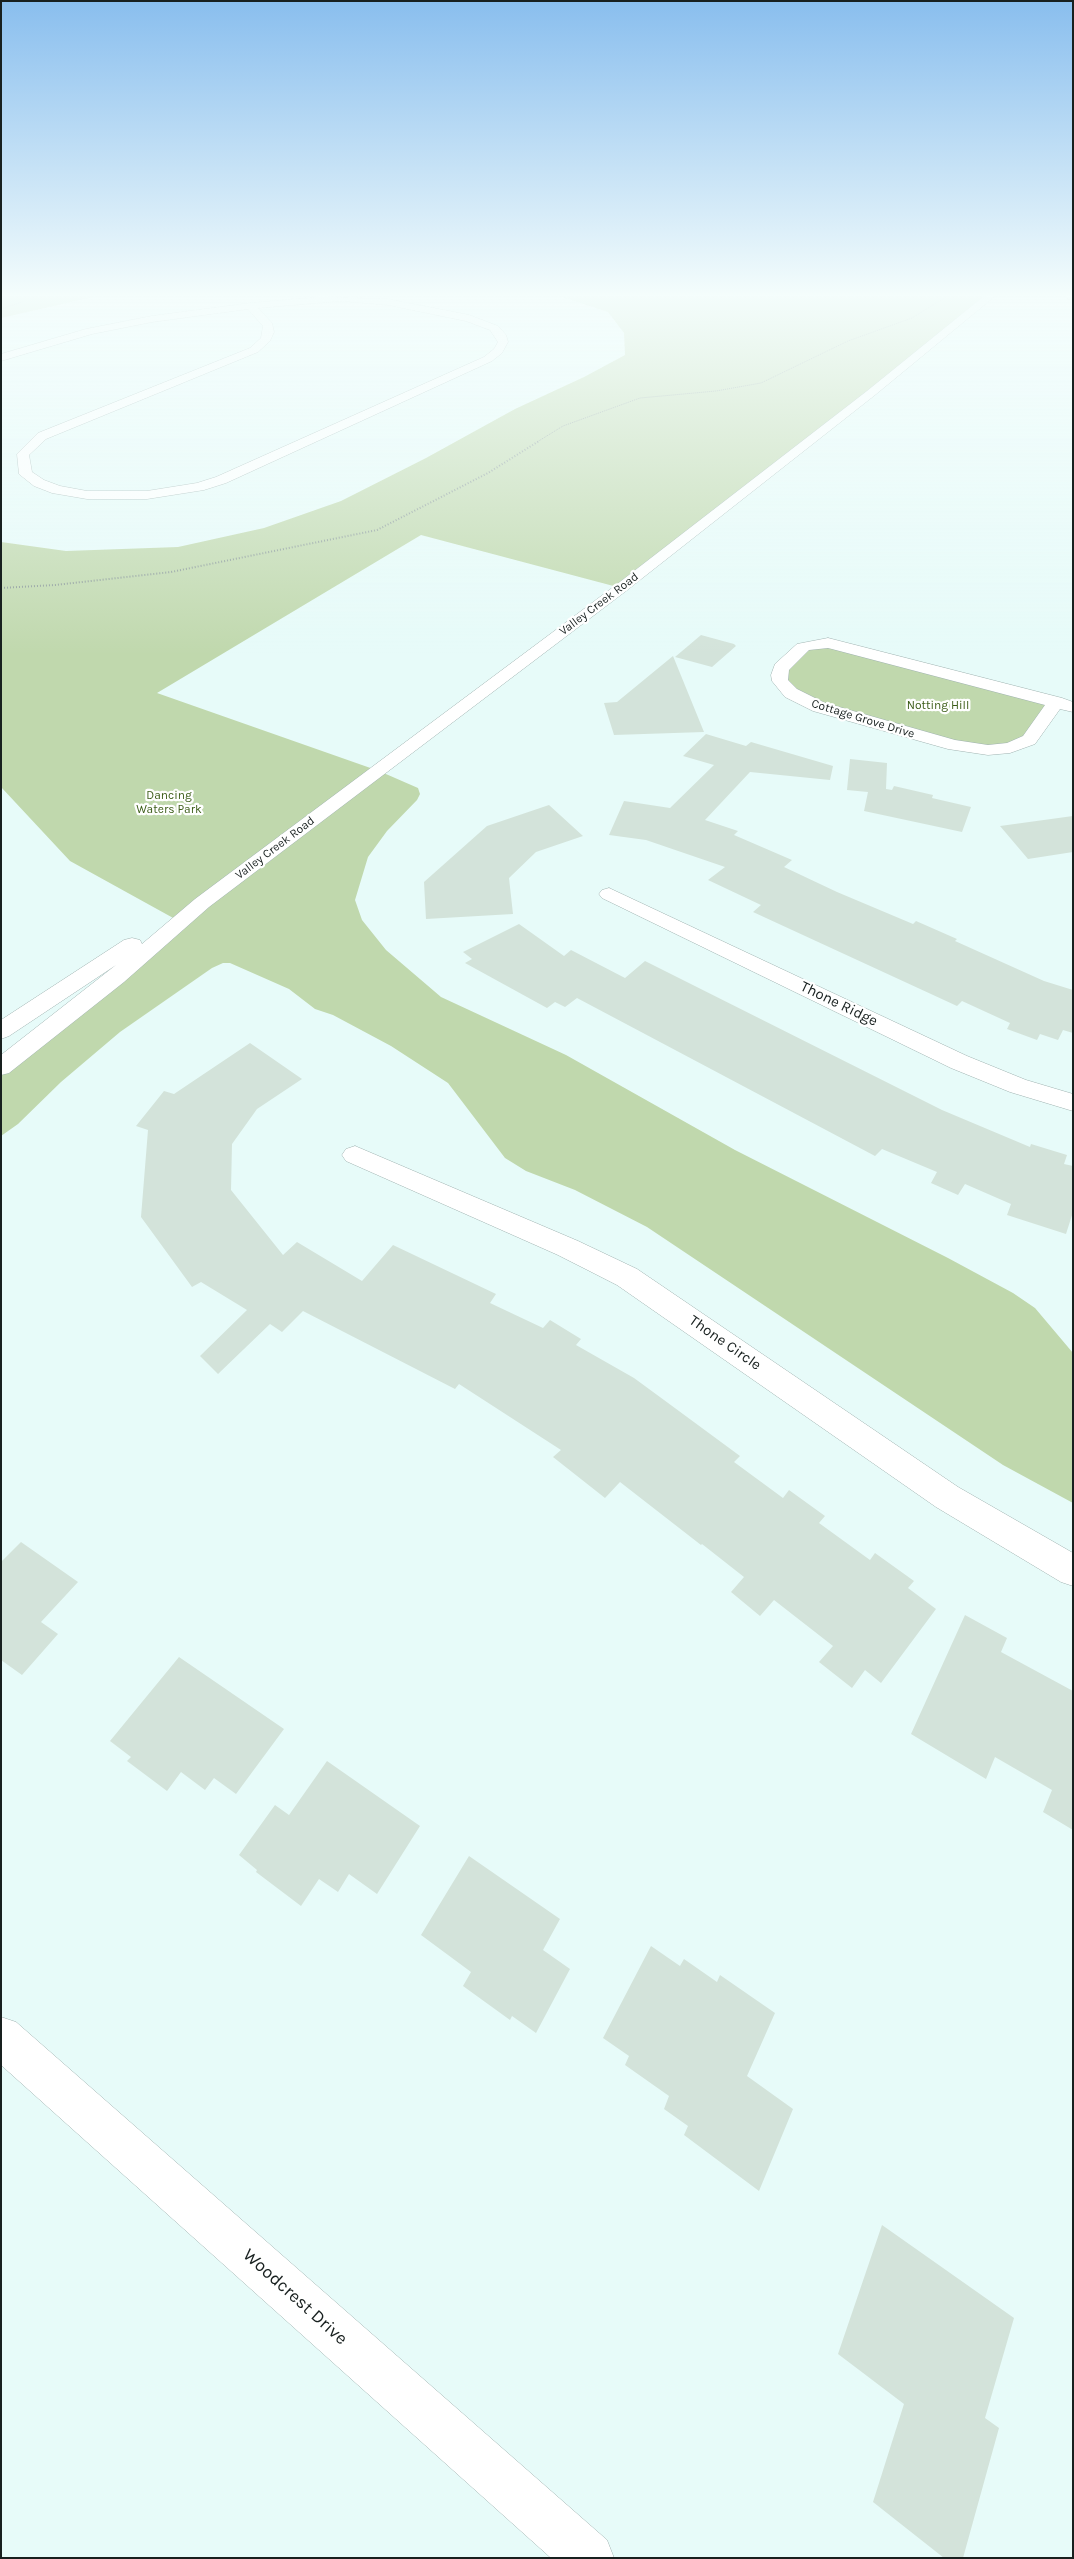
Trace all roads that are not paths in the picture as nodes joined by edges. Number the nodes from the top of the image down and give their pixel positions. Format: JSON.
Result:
{"nodes":[{"id":1,"x":91,"y":416,"type":"edge"},
{"id":2,"x":361,"y":416,"type":"edge"},
{"id":3,"x":841,"y":416,"type":"edge"},
{"id":4,"x":1056,"y":702,"type":"junction"},
{"id":5,"x":1073,"y":707,"type":"edge"},
{"id":6,"x":610,"y":894,"type":"dead end"},
{"id":7,"x":202,"y":903,"type":"junction"},
{"id":8,"x":1,"y":1031,"type":"edge"},
{"id":9,"x":1,"y":1067,"type":"edge"},
{"id":10,"x":1073,"y":1103,"type":"edge"},
{"id":11,"x":355,"y":1155,"type":"dead end"},
{"id":12,"x":1073,"y":1572,"type":"edge"},
{"id":13,"x":1,"y":2037,"type":"edge"},
{"id":14,"x":589,"y":2558,"type":"edge"}],
"edges":[{"from":1,"to":2,"type":"street"},
{"from":3,"to":7,"type":"street","name":"Valley Creek Road"},
{"from":4,"to":4,"type":"street","name":"Cottage Grove Drive"},
{"from":4,"to":5,"type":"street","name":"Cottage Grove Drive"},
{"from":6,"to":10,"type":"street","name":"Thone Ridge"},
{"from":7,"to":8,"type":"street","name":"Valley Creek Road"},
{"from":7,"to":9,"type":"street","name":"Valley Creek Road"},
{"from":11,"to":12,"type":"street","name":"Thone Circle"},
{"from":13,"to":14,"type":"street","name":"Woodcrest Drive"}]}
